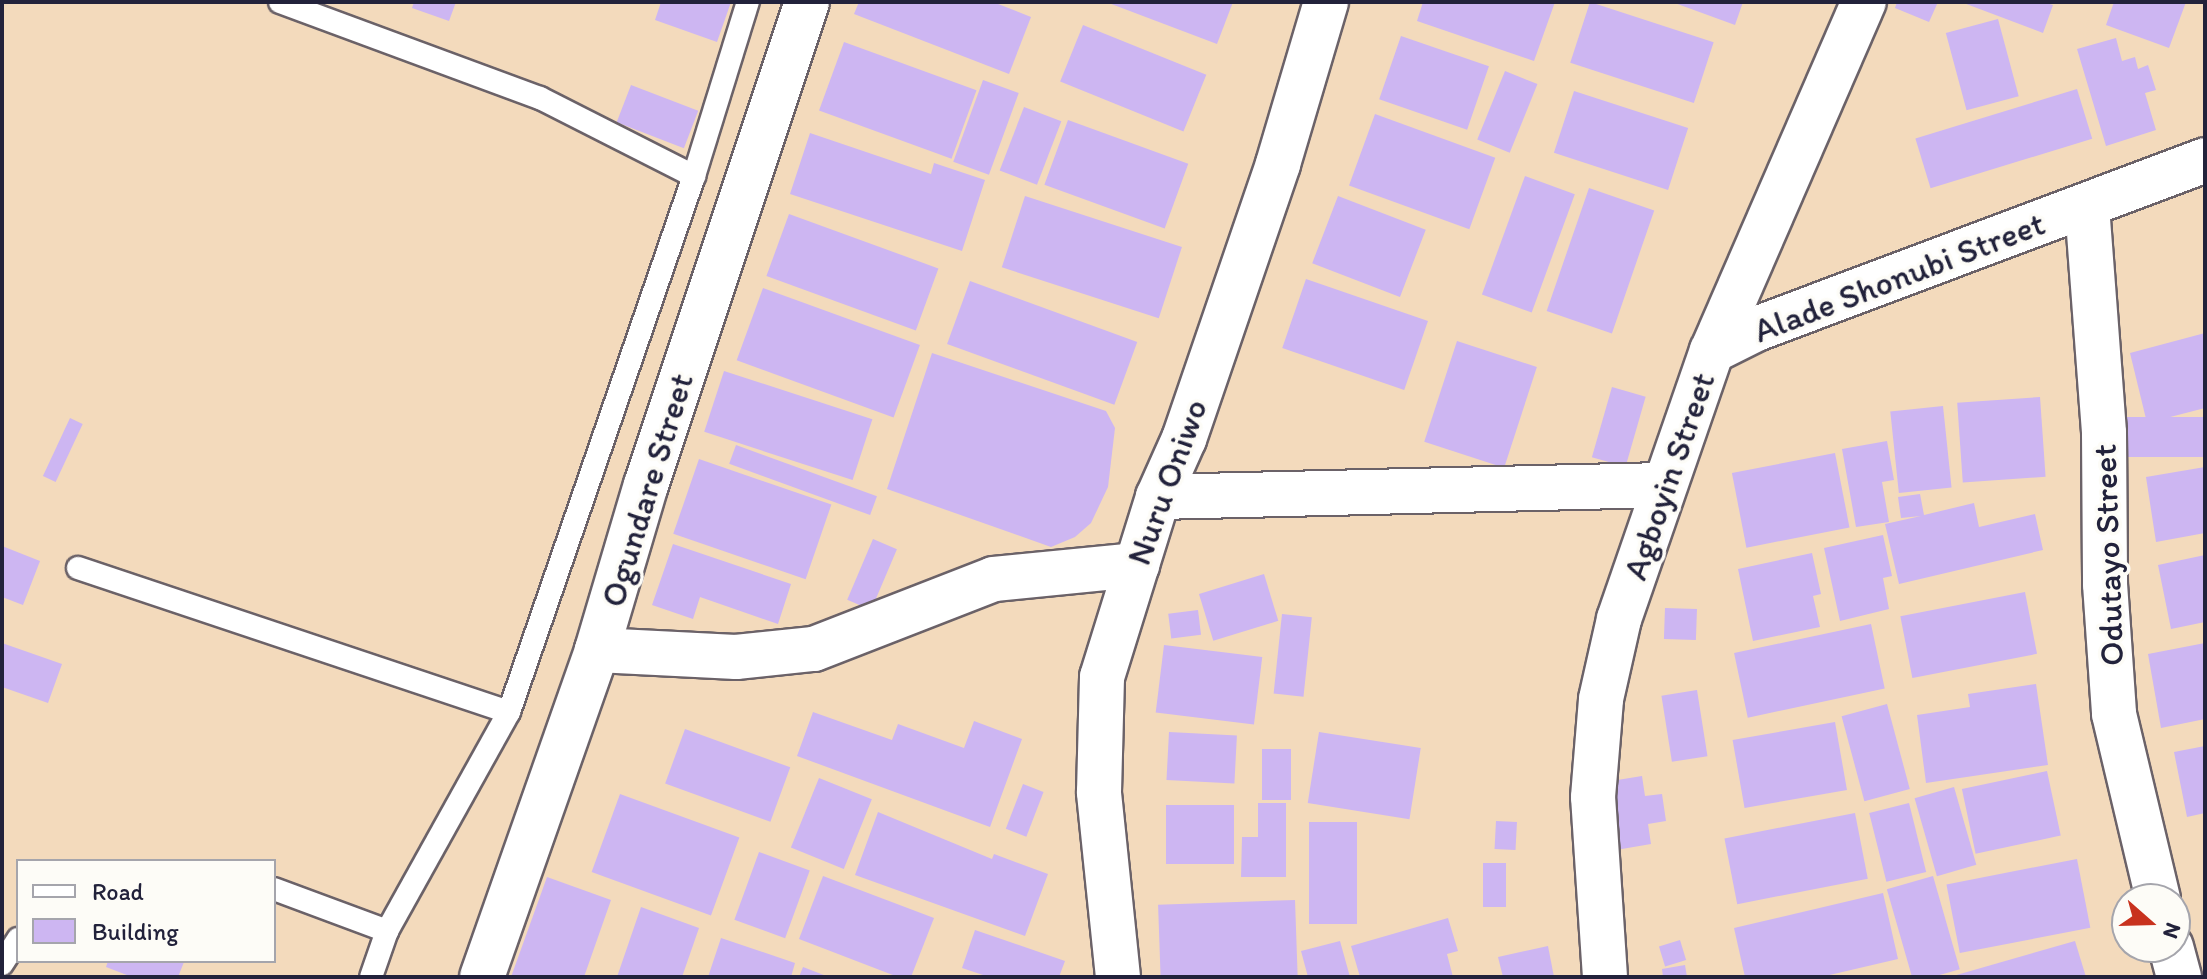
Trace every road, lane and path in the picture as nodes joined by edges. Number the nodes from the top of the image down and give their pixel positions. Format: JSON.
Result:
{"nodes":[{"id":1,"x":280,"y":2,"type":"edge"},
{"id":2,"x":748,"y":2,"type":"edge"},
{"id":3,"x":807,"y":2,"type":"edge"},
{"id":4,"x":1326,"y":2,"type":"edge"},
{"id":5,"x":1864,"y":2,"type":"edge"},
{"id":6,"x":2205,"y":160,"type":"edge"},
{"id":7,"x":694,"y":176,"type":"junction"},
{"id":8,"x":2087,"y":206,"type":"junction"},
{"id":9,"x":1712,"y":351,"type":"junction"},
{"id":10,"x":1664,"y":485,"type":"junction"},
{"id":11,"x":1158,"y":497,"type":"junction"},
{"id":12,"x":1137,"y":565,"type":"junction"},
{"id":13,"x":78,"y":568,"type":"dead end"},
{"id":14,"x":597,"y":650,"type":"junction"},
{"id":15,"x":509,"y":712,"type":"junction"},
{"id":16,"x":2154,"y":883,"type":"edge"},
{"id":17,"x":276,"y":890,"type":"edge"},
{"id":18,"x":387,"y":931,"type":"junction"},
{"id":19,"x":16,"y":942,"type":"edge"},
{"id":20,"x":2,"y":964,"type":"edge"},
{"id":21,"x":371,"y":977,"type":"edge"},
{"id":22,"x":482,"y":977,"type":"edge"},
{"id":23,"x":1118,"y":977,"type":"edge"},
{"id":24,"x":1605,"y":977,"type":"edge"}],
"edges":[{"from":1,"to":7,"type":"lane"},
{"from":2,"to":7,"type":"lane"},
{"from":3,"to":14,"type":"street","name":"Ogundare Street"},
{"from":4,"to":11,"type":"street","name":"Nuru Oniwo"},
{"from":5,"to":9,"type":"street","name":"Agboyin Street"},
{"from":6,"to":8,"type":"street","name":"Alade Shonubi Street"},
{"from":7,"to":15,"type":"lane"},
{"from":8,"to":9,"type":"street","name":"Alade Shonubi Street"},
{"from":8,"to":16,"type":"street","name":"Odutayo Street"},
{"from":9,"to":10,"type":"street","name":"Agboyin Street"},
{"from":10,"to":11,"type":"street"},
{"from":10,"to":24,"type":"street","name":"Agboyin Street"},
{"from":11,"to":12,"type":"street","name":"Nuru Oniwo"},
{"from":12,"to":14,"type":"street"},
{"from":12,"to":23,"type":"street","name":"Nuru Oniwo"},
{"from":13,"to":15,"type":"lane"},
{"from":14,"to":22,"type":"street","name":"Ogundare Street"},
{"from":15,"to":18,"type":"lane"},
{"from":17,"to":18,"type":"lane"},
{"from":18,"to":21,"type":"lane"},
{"from":19,"to":20,"type":"lane"}]}
